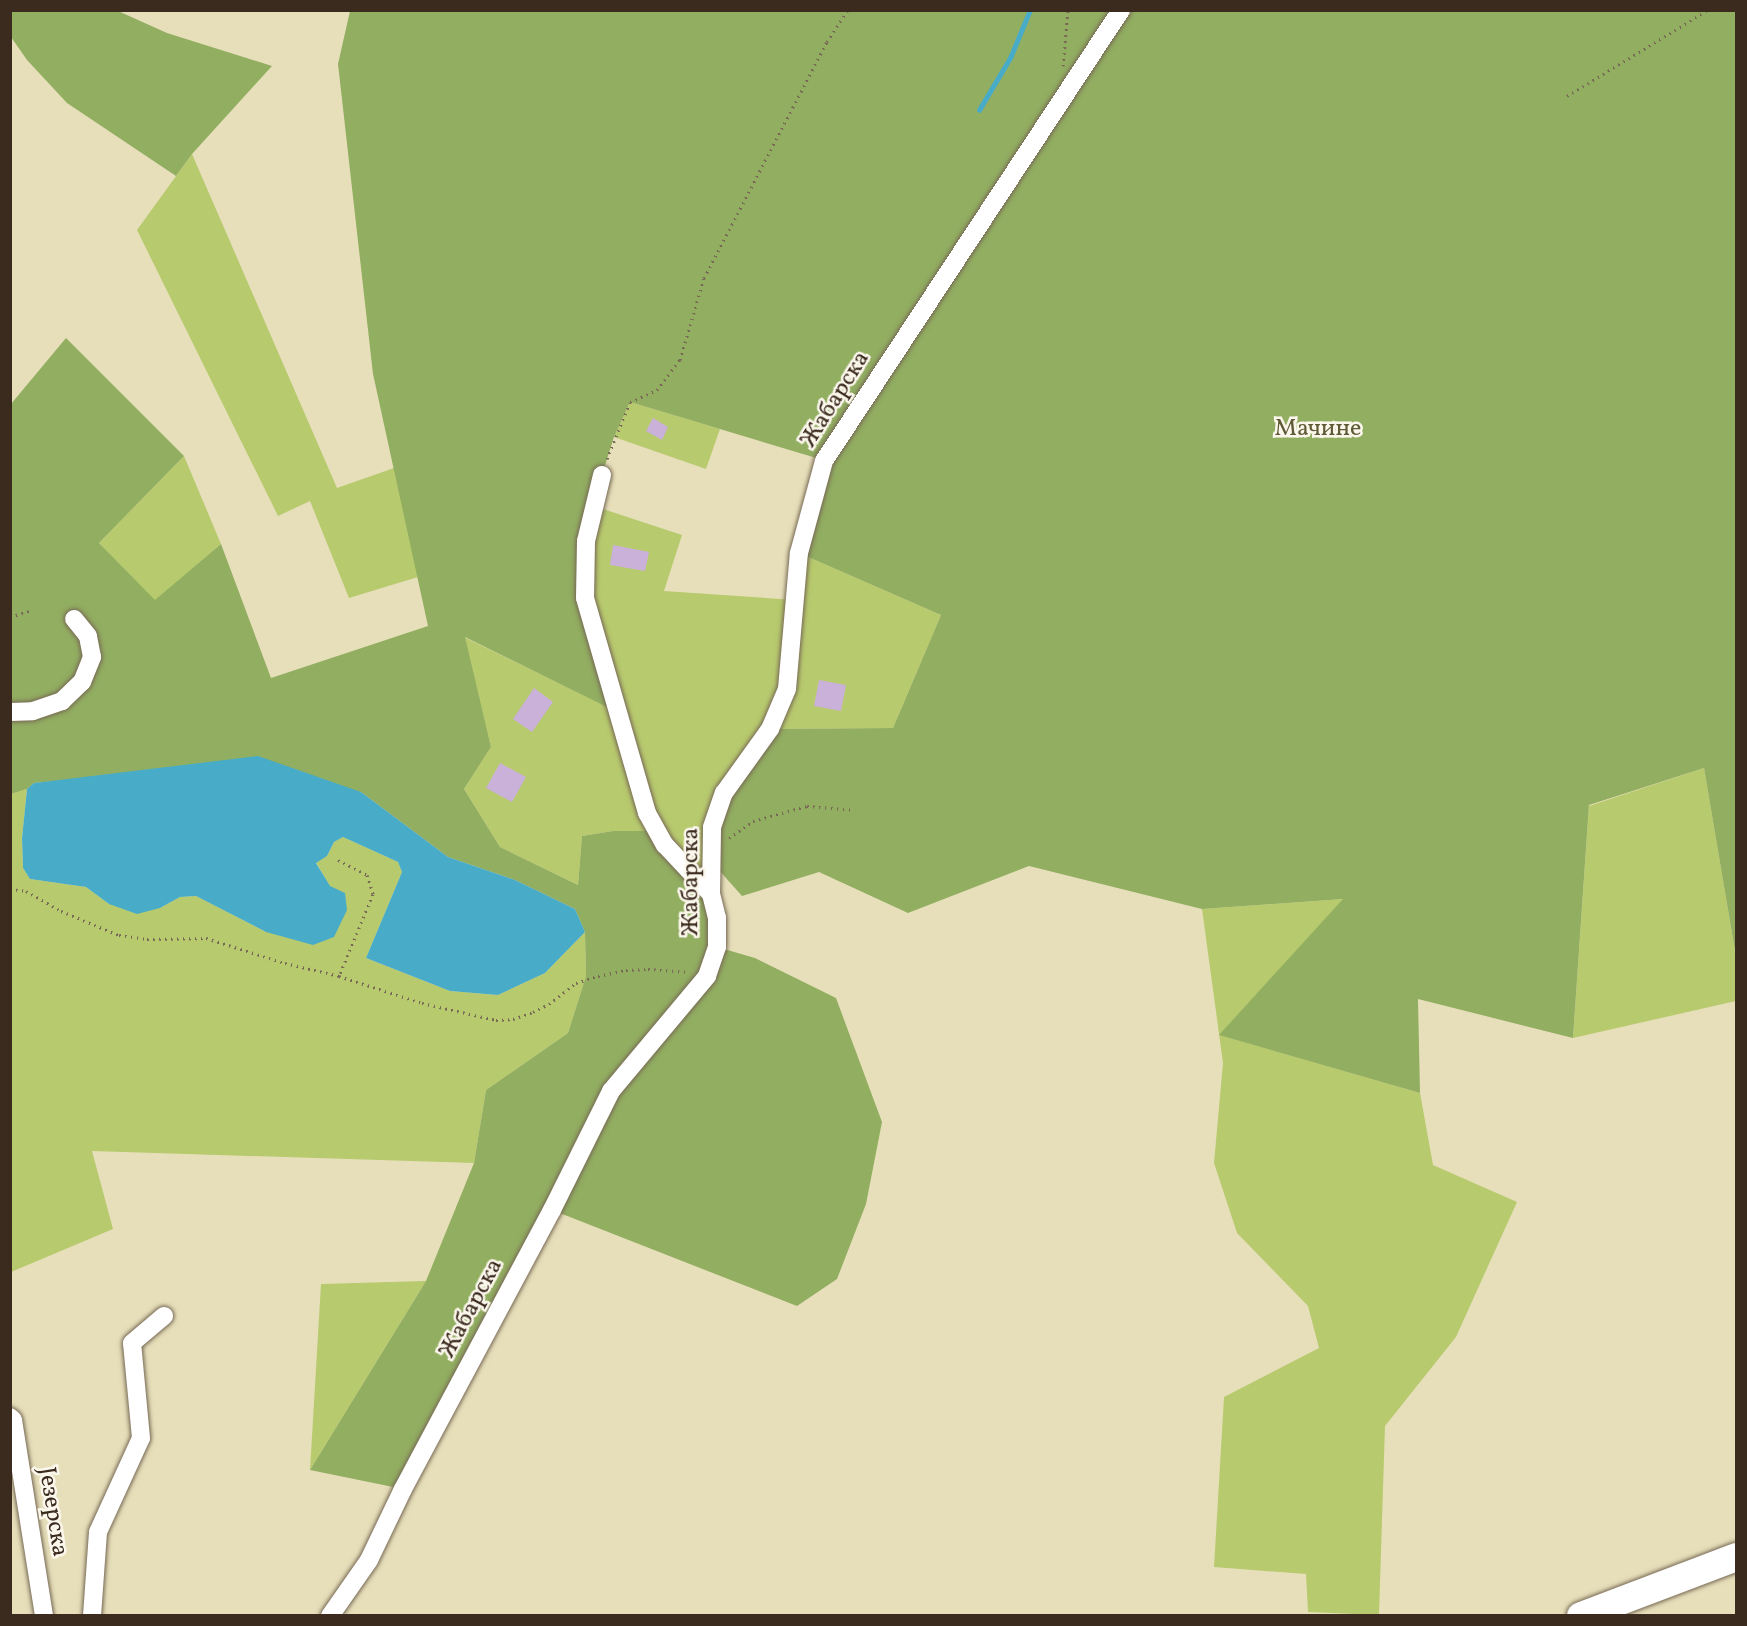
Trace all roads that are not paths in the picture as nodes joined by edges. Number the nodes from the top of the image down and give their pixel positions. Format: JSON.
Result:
{"nodes":[{"id":1,"x":1121,"y":10,"type":"edge"},
{"id":2,"x":602,"y":475,"type":"road end"},
{"id":3,"x":74,"y":619,"type":"dead end"},
{"id":4,"x":10,"y":712,"type":"edge"},
{"id":5,"x":711,"y":894,"type":"junction"},
{"id":6,"x":164,"y":1316,"type":"dead end"},
{"id":7,"x":10,"y":1417,"type":"edge"},
{"id":8,"x":1737,"y":1557,"type":"edge"},
{"id":9,"x":44,"y":1616,"type":"edge"},
{"id":10,"x":92,"y":1616,"type":"edge"},
{"id":11,"x":330,"y":1616,"type":"edge"},
{"id":12,"x":1581,"y":1616,"type":"edge"}],
"edges":[{"from":1,"to":5,"type":"street","name":"Жабарска"},
{"from":2,"to":5,"type":"street"},
{"from":3,"to":4,"type":"street"},
{"from":5,"to":11,"type":"street","name":"Жабарска"},
{"from":6,"to":10,"type":"street"},
{"from":7,"to":9,"type":"street","name":"Језерска"},
{"from":8,"to":12,"type":"main road"}]}
